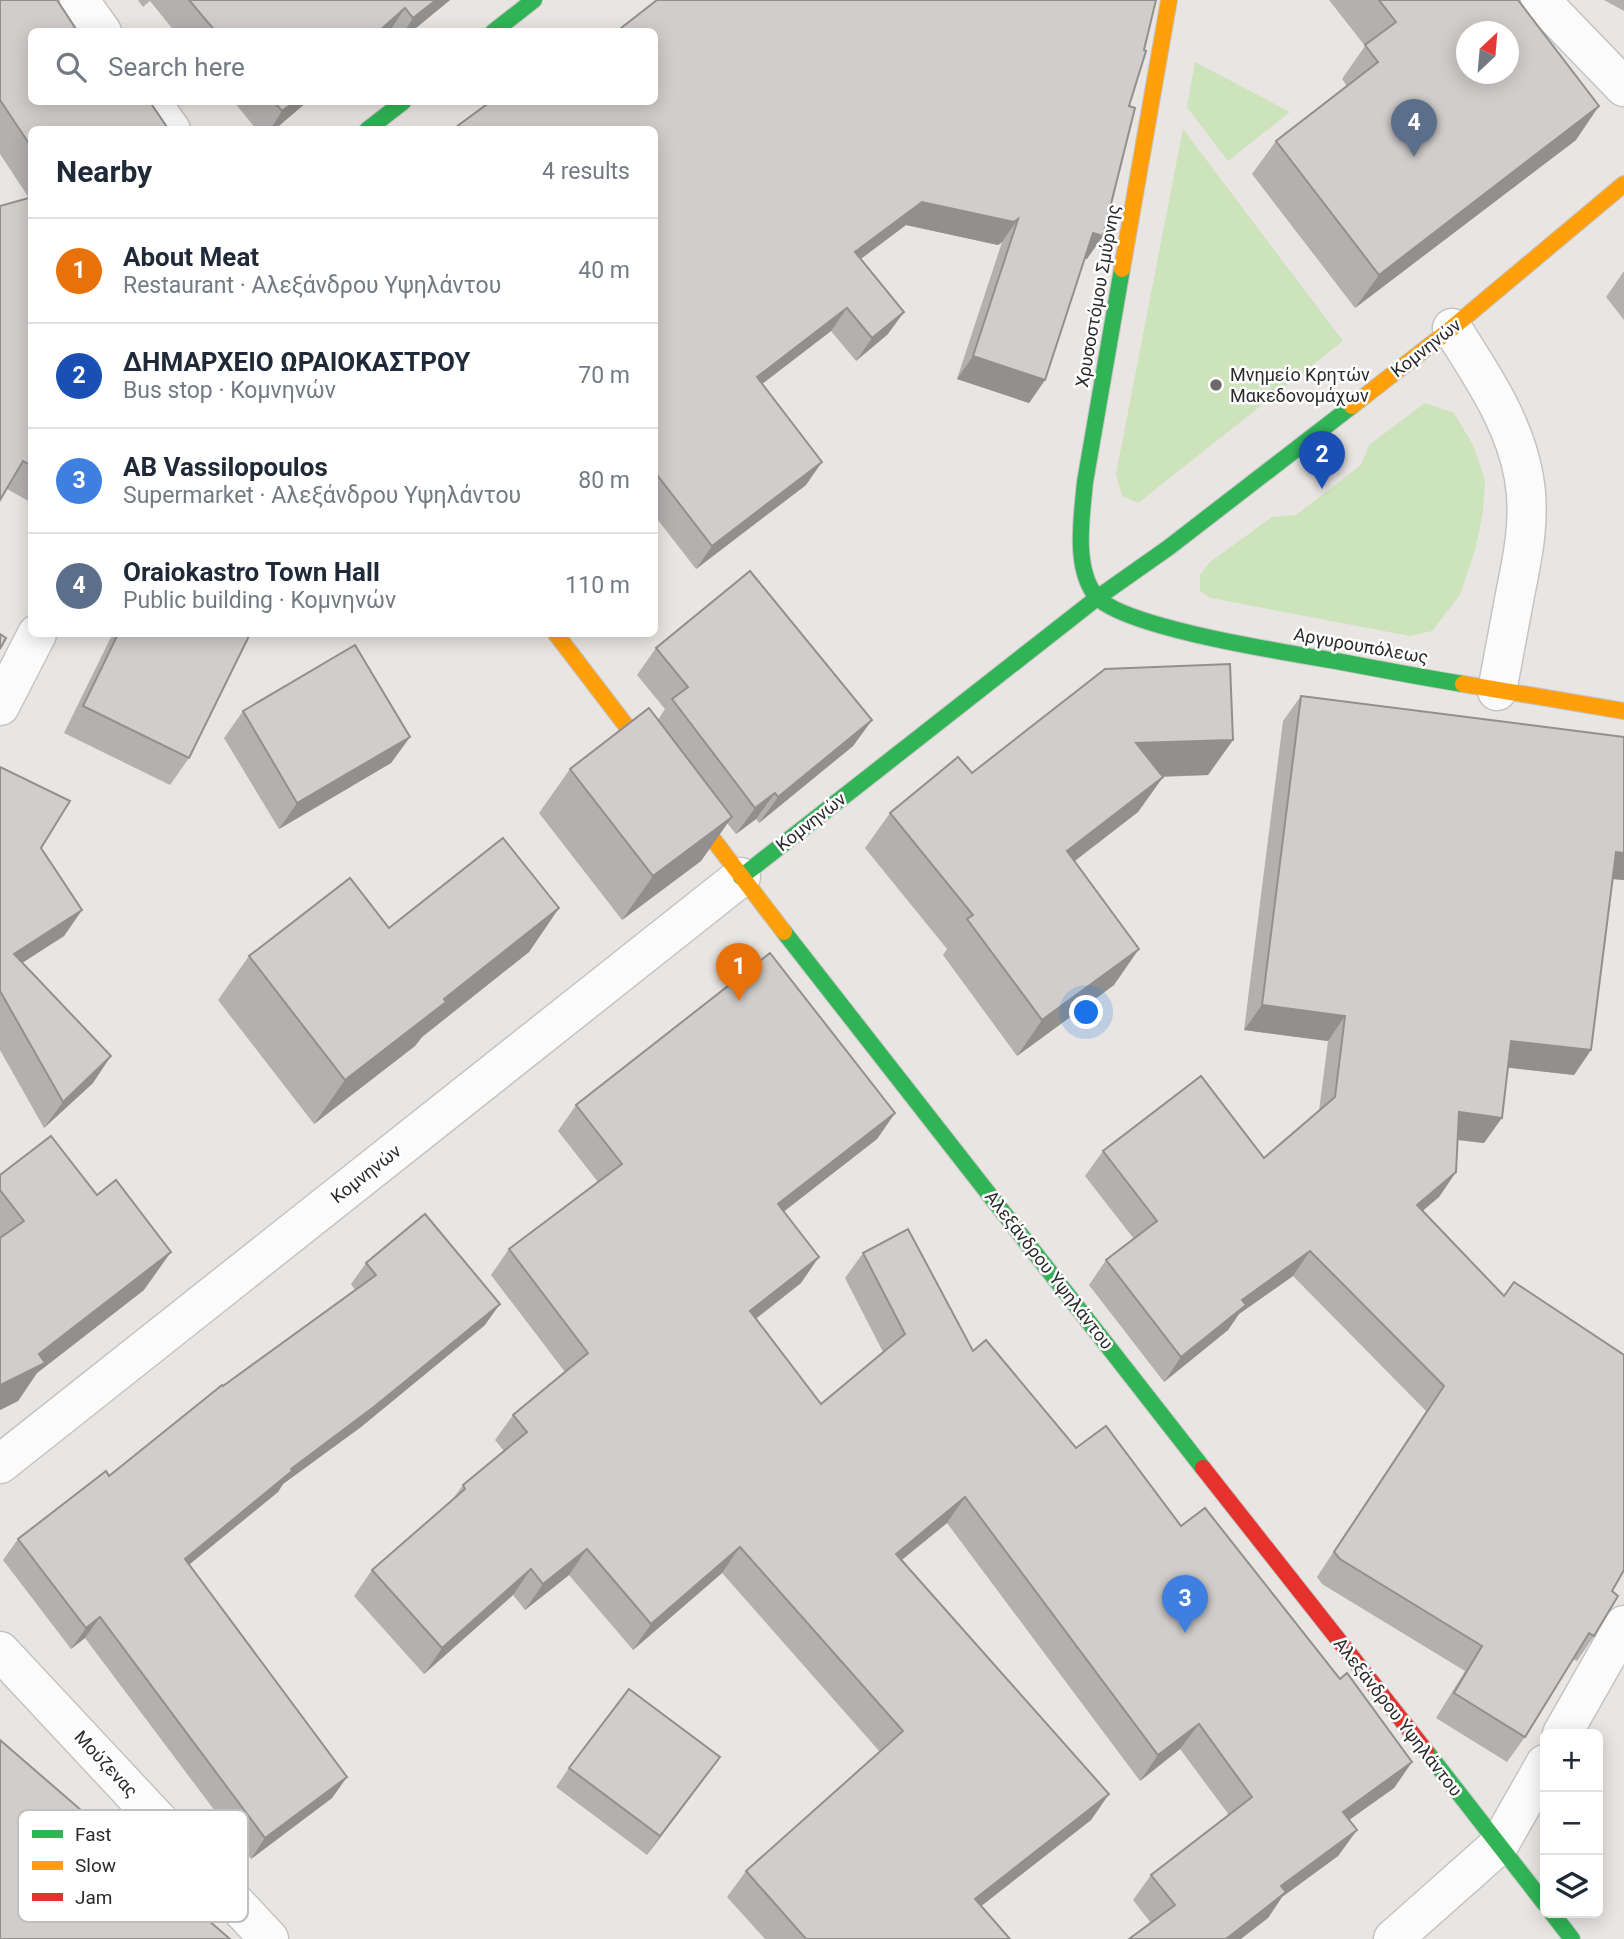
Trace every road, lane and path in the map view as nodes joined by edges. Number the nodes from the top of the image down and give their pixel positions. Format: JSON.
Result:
{"nodes":[{"id":1,"x":79,"y":0,"type":"edge"},
{"id":2,"x":534,"y":0,"type":"edge"},
{"id":3,"x":1169,"y":0,"type":"edge"},
{"id":4,"x":1541,"y":0,"type":"edge"},
{"id":5,"x":99,"y":28,"type":"edge"},
{"id":6,"x":498,"y":28,"type":"edge"},
{"id":7,"x":1624,"y":87,"type":"edge"},
{"id":8,"x":153,"y":105,"type":"edge"},
{"id":9,"x":399,"y":105,"type":"edge"},
{"id":10,"x":168,"y":126,"type":"edge"},
{"id":11,"x":372,"y":126,"type":"edge"},
{"id":12,"x":1624,"y":184,"type":"edge"},
{"id":13,"x":1452,"y":328,"type":"junction"},
{"id":14,"x":1097,"y":598,"type":"junction"},
{"id":15,"x":35,"y":637,"type":"edge"},
{"id":16,"x":558,"y":637,"type":"edge"},
{"id":17,"x":1497,"y":691,"type":"junction"},
{"id":18,"x":0,"y":706,"type":"edge"},
{"id":19,"x":1624,"y":711,"type":"edge"},
{"id":20,"x":741,"y":877,"type":"junction"},
{"id":21,"x":0,"y":1464,"type":"edge"},
{"id":22,"x":1624,"y":1625,"type":"edge"},
{"id":23,"x":0,"y":1651,"type":"edge"},
{"id":24,"x":1565,"y":1729,"type":"edge"},
{"id":25,"x":1540,"y":1772,"type":"edge"},
{"id":26,"x":149,"y":1810,"type":"edge"},
{"id":27,"x":1499,"y":1845,"type":"junction"},
{"id":28,"x":1540,"y":1898,"type":"edge"},
{"id":29,"x":248,"y":1917,"type":"edge"},
{"id":30,"x":1556,"y":1918,"type":"edge"},
{"id":31,"x":269,"y":1939,"type":"edge"},
{"id":32,"x":1393,"y":1939,"type":"edge"},
{"id":33,"x":1572,"y":1939,"type":"edge"}],
"edges":[{"from":1,"to":5,"type":"street"},
{"from":2,"to":6,"type":"street"},
{"from":3,"to":14,"type":"street","name":"Χρυσοστόμου Σμύρνης"},
{"from":4,"to":7,"type":"street"},
{"from":8,"to":10,"type":"street"},
{"from":9,"to":11,"type":"street"},
{"from":12,"to":13,"type":"street","name":"Κομνηνών"},
{"from":13,"to":14,"type":"street","name":"Κομνηνών"},
{"from":13,"to":17,"type":"street"},
{"from":14,"to":17,"type":"street","name":"Αργυρουπόλεως"},
{"from":14,"to":20,"type":"street","name":"Κομνηνών"},
{"from":15,"to":18,"type":"street"},
{"from":16,"to":20,"type":"street","name":"Αλεξάνδρου Υψηλάντου"},
{"from":17,"to":19,"type":"street","name":"Αργυρουπόλεως"},
{"from":20,"to":21,"type":"street","name":"Κομνηνών"},
{"from":20,"to":27,"type":"street","name":"Αλεξάνδρου Υψηλάντου"},
{"from":22,"to":24,"type":"street"},
{"from":23,"to":26,"type":"street","name":"Μούζενας"},
{"from":25,"to":27,"type":"street"},
{"from":27,"to":28,"type":"street","name":"Αλεξάνδρου Υψηλάντου"},
{"from":27,"to":32,"type":"street"},
{"from":29,"to":31,"type":"street","name":"Μούζενας"},
{"from":30,"to":33,"type":"street"}]}
